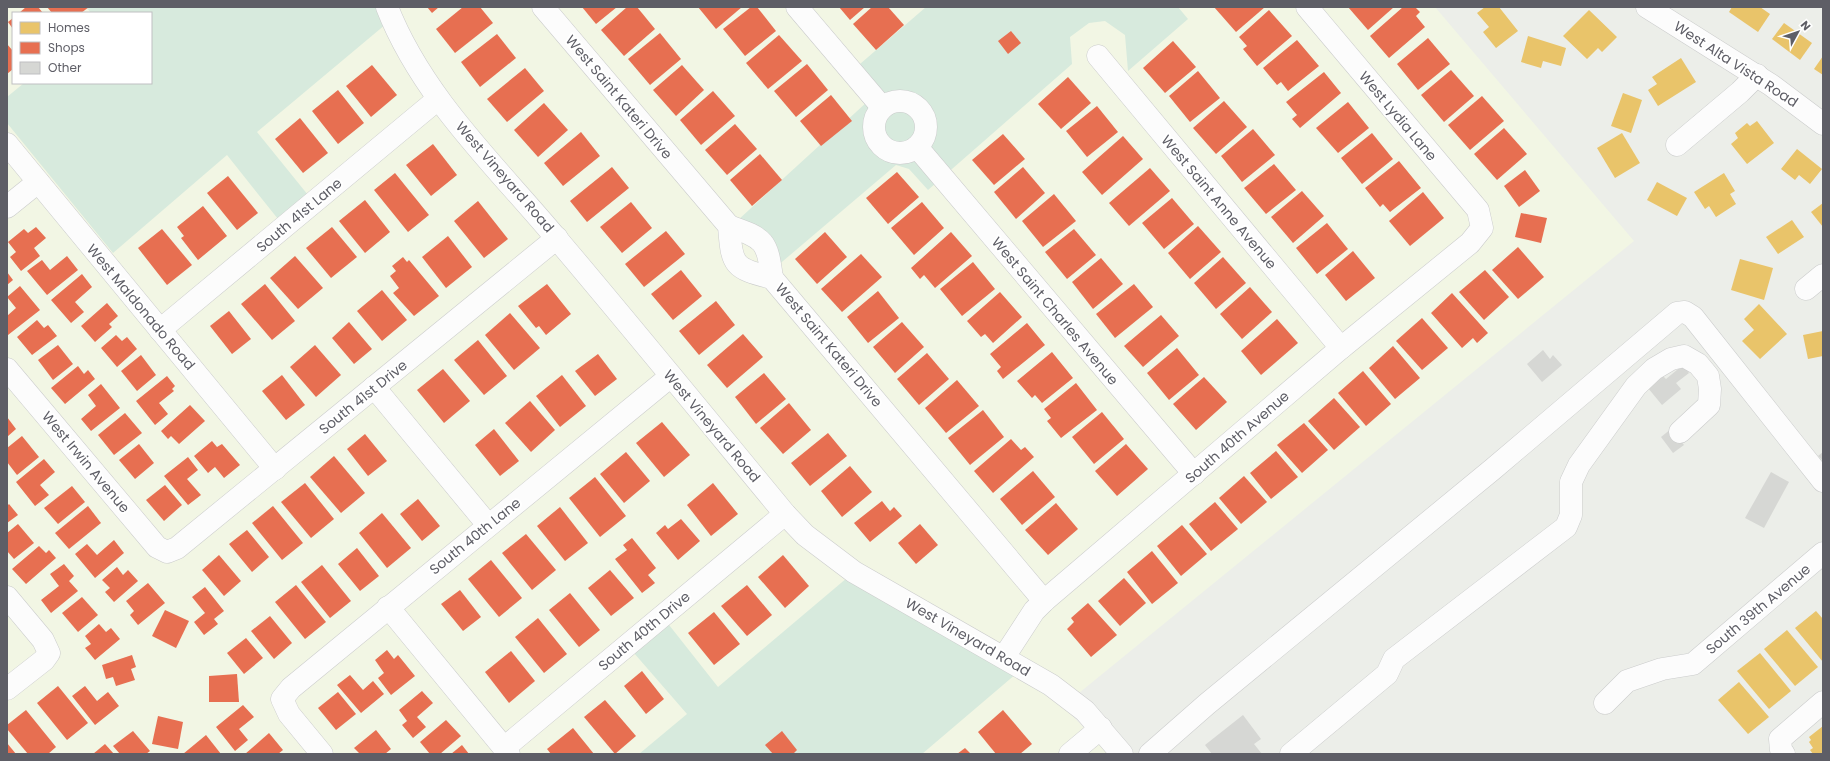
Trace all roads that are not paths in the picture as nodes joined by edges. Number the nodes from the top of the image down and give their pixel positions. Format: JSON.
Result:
{"nodes":[{"id":1,"x":388,"y":7,"type":"edge"},
{"id":2,"x":543,"y":7,"type":"edge"},
{"id":3,"x":797,"y":7,"type":"edge"},
{"id":4,"x":1307,"y":7,"type":"edge"},
{"id":5,"x":1647,"y":7,"type":"edge"},
{"id":6,"x":1098,"y":56,"type":"dead end"},
{"id":7,"x":1757,"y":75,"type":"junction"},
{"id":8,"x":438,"y":99,"type":"junction"},
{"id":9,"x":882,"y":107,"type":"junction"},
{"id":10,"x":1823,"y":124,"type":"edge"},
{"id":11,"x":7,"y":144,"type":"edge"},
{"id":12,"x":1677,"y":145,"type":"dead end"},
{"id":13,"x":917,"y":147,"type":"junction"},
{"id":14,"x":38,"y":182,"type":"junction"},
{"id":15,"x":7,"y":207,"type":"edge"},
{"id":16,"x":729,"y":226,"type":"junction"},
{"id":17,"x":1482,"y":228,"type":"joint"},
{"id":18,"x":557,"y":238,"type":"junction"},
{"id":19,"x":1823,"y":275,"type":"edge"},
{"id":20,"x":772,"y":278,"type":"junction"},
{"id":21,"x":1806,"y":289,"type":"dead end"},
{"id":22,"x":160,"y":330,"type":"junction"},
{"id":23,"x":1341,"y":348,"type":"junction"},
{"id":24,"x":7,"y":369,"type":"edge"},
{"id":25,"x":671,"y":376,"type":"junction"},
{"id":26,"x":374,"y":387,"type":"junction"},
{"id":27,"x":1680,"y":432,"type":"dead end"},
{"id":28,"x":275,"y":469,"type":"junction"},
{"id":29,"x":1194,"y":474,"type":"junction"},
{"id":30,"x":1823,"y":481,"type":"edge"},
{"id":31,"x":785,"y":514,"type":"junction"},
{"id":32,"x":488,"y":525,"type":"junction"},
{"id":33,"x":167,"y":552,"type":"joint"},
{"id":34,"x":1823,"y":553,"type":"edge"},
{"id":35,"x":7,"y":597,"type":"edge"},
{"id":36,"x":1044,"y":601,"type":"junction"},
{"id":37,"x":388,"y":607,"type":"junction"},
{"id":38,"x":1004,"y":656,"type":"junction"},
{"id":39,"x":7,"y":689,"type":"edge"},
{"id":40,"x":1823,"y":702,"type":"edge"},
{"id":41,"x":1605,"y":703,"type":"dead end"},
{"id":42,"x":1101,"y":728,"type":"junction"},
{"id":43,"x":1782,"y":746,"type":"edge"},
{"id":44,"x":506,"y":751,"type":"edge"},
{"id":45,"x":322,"y":754,"type":"edge"},
{"id":46,"x":1070,"y":754,"type":"edge"},
{"id":47,"x":1122,"y":754,"type":"edge"},
{"id":48,"x":1150,"y":754,"type":"edge"},
{"id":49,"x":1291,"y":754,"type":"edge"}],
"edges":[{"from":1,"to":8,"type":"street","name":"West Vineyard Road"},
{"from":2,"to":16,"type":"street","name":"West Saint Kateri Drive"},
{"from":3,"to":9,"type":"street"},
{"from":4,"to":17,"type":"street","name":"West Lydia Lane"},
{"from":5,"to":7,"type":"street","name":"West Alta Vista Road"},
{"from":6,"to":23,"type":"street","name":"West Saint Anne Avenue"},
{"from":7,"to":10,"type":"street","name":"West Alta Vista Road"},
{"from":7,"to":12,"type":"street"},
{"from":8,"to":18,"type":"street","name":"West Vineyard Road"},
{"from":8,"to":22,"type":"street","name":"South 41st Lane"},
{"from":9,"to":13,"type":"street"},
{"from":9,"to":13,"type":"street"},
{"from":11,"to":14,"type":"street","name":"West Maldonado Road"},
{"from":13,"to":29,"type":"street","name":"West Saint Charles Avenue"},
{"from":14,"to":15,"type":"street"},
{"from":14,"to":22,"type":"street","name":"West Maldonado Road"},
{"from":16,"to":20,"type":"street"},
{"from":16,"to":20,"type":"street","name":"West Saint Kateri Drive"},
{"from":17,"to":23,"type":"street","name":"South 40th Avenue"},
{"from":18,"to":25,"type":"street","name":"West Vineyard Road"},
{"from":18,"to":26,"type":"street","name":"South 41st Drive"},
{"from":19,"to":21,"type":"street"},
{"from":20,"to":36,"type":"street","name":"West Saint Kateri Drive"},
{"from":22,"to":28,"type":"street","name":"West Maldonado Road"},
{"from":23,"to":29,"type":"street","name":"South 40th Avenue"},
{"from":24,"to":33,"type":"street","name":"West Irwin Avenue"},
{"from":25,"to":31,"type":"street","name":"West Vineyard Road"},
{"from":25,"to":32,"type":"street","name":"South 40th Lane"},
{"from":26,"to":28,"type":"street","name":"South 41st Drive"},
{"from":26,"to":32,"type":"street"},
{"from":27,"to":49,"type":"street"},
{"from":28,"to":33,"type":"street","name":"South 41st Drive"},
{"from":29,"to":36,"type":"street","name":"South 40th Avenue"},
{"from":30,"to":48,"type":"street"},
{"from":31,"to":38,"type":"street","name":"West Vineyard Road"},
{"from":31,"to":44,"type":"street","name":"South 40th Drive"},
{"from":32,"to":37,"type":"street","name":"South 40th Lane"},
{"from":34,"to":41,"type":"street","name":"South 39th Avenue"},
{"from":35,"to":39,"type":"street"},
{"from":36,"to":38,"type":"street","name":"South 40th Avenue"},
{"from":37,"to":44,"type":"street"},
{"from":37,"to":45,"type":"street","name":"South 40th Lane"},
{"from":38,"to":42,"type":"street","name":"West Vineyard Road"},
{"from":40,"to":43,"type":"street"},
{"from":42,"to":46,"type":"street"},
{"from":42,"to":47,"type":"street","name":"West Vineyard Road"}]}
